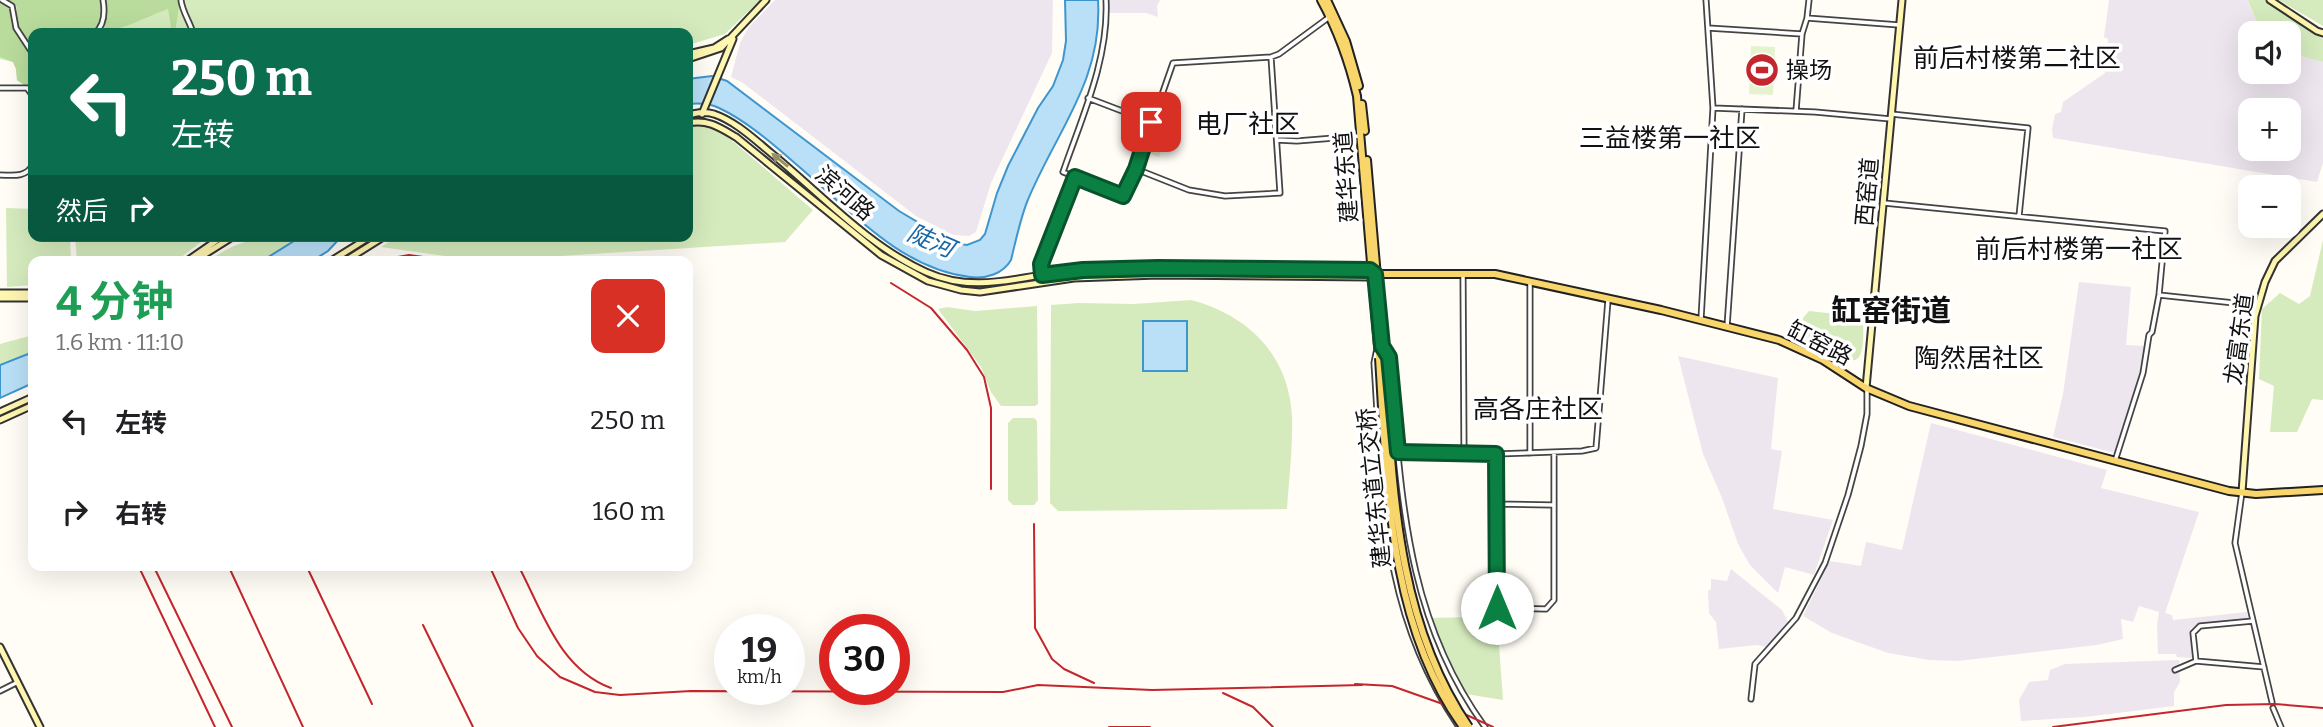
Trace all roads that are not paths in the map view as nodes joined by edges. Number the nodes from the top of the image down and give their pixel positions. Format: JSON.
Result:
{"nodes":[{"id":1,"x":2,"y":0,"type":"edge"},
{"id":2,"x":103,"y":0,"type":"edge"},
{"id":3,"x":181,"y":0,"type":"edge"},
{"id":4,"x":766,"y":0,"type":"edge"},
{"id":5,"x":1106,"y":0,"type":"edge"},
{"id":6,"x":1321,"y":0,"type":"edge"},
{"id":7,"x":1327,"y":0,"type":"edge"},
{"id":8,"x":1706,"y":0,"type":"edge"},
{"id":9,"x":1809,"y":0,"type":"edge"},
{"id":10,"x":1902,"y":0,"type":"edge"},
{"id":11,"x":2270,"y":0,"type":"edge"},
{"id":12,"x":1330,"y":16,"type":"junction"},
{"id":13,"x":1807,"y":18,"type":"junction"},
{"id":14,"x":1899,"y":25,"type":"junction"},
{"id":15,"x":100,"y":28,"type":"edge"},
{"id":16,"x":191,"y":28,"type":"edge"},
{"id":17,"x":1708,"y":28,"type":"junction"},
{"id":18,"x":2323,"y":33,"type":"edge"},
{"id":19,"x":1802,"y":34,"type":"junction"},
{"id":20,"x":734,"y":36,"type":"junction"},
{"id":21,"x":28,"y":46,"type":"edge"},
{"id":22,"x":693,"y":55,"type":"edge"},
{"id":23,"x":1271,"y":57,"type":"junction"},
{"id":24,"x":0,"y":88,"type":"edge"},
{"id":25,"x":28,"y":89,"type":"edge"},
{"id":26,"x":1088,"y":98,"type":"junction"},
{"id":27,"x":1713,"y":108,"type":"junction"},
{"id":28,"x":1742,"y":109,"type":"junction"},
{"id":29,"x":704,"y":110,"type":"junction"},
{"id":30,"x":1796,"y":111,"type":"junction"},
{"id":31,"x":693,"y":113,"type":"edge"},
{"id":32,"x":1891,"y":116,"type":"junction"},
{"id":33,"x":700,"y":120,"type":"junction"},
{"id":34,"x":693,"y":122,"type":"edge"},
{"id":35,"x":1151,"y":122,"type":"junction"},
{"id":36,"x":1362,"y":136,"type":"junction"},
{"id":37,"x":1277,"y":140,"type":"junction"},
{"id":38,"x":1136,"y":169,"type":"junction"},
{"id":39,"x":28,"y":171,"type":"edge"},
{"id":40,"x":0,"y":175,"type":"edge"},
{"id":41,"x":1075,"y":177,"type":"junction"},
{"id":42,"x":1884,"y":203,"type":"junction"},
{"id":43,"x":2323,"y":214,"type":"edge"},
{"id":44,"x":2019,"y":216,"type":"junction"},
{"id":45,"x":214,"y":242,"type":"edge"},
{"id":46,"x":224,"y":242,"type":"edge"},
{"id":47,"x":361,"y":242,"type":"edge"},
{"id":48,"x":375,"y":242,"type":"edge"},
{"id":49,"x":194,"y":256,"type":"edge"},
{"id":50,"x":202,"y":256,"type":"edge"},
{"id":51,"x":339,"y":256,"type":"edge"},
{"id":52,"x":353,"y":256,"type":"edge"},
{"id":53,"x":1372,"y":273,"type":"junction"},
{"id":54,"x":1463,"y":274,"type":"junction"},
{"id":55,"x":1042,"y":275,"type":"junction"},
{"id":56,"x":1530,"y":281,"type":"junction"},
{"id":57,"x":1042,"y":282,"type":"junction"},
{"id":58,"x":28,"y":295,"type":"edge"},
{"id":59,"x":2159,"y":295,"type":"junction"},
{"id":60,"x":0,"y":296,"type":"edge"},
{"id":61,"x":1608,"y":298,"type":"junction"},
{"id":62,"x":2253,"y":305,"type":"dead end"},
{"id":63,"x":1701,"y":320,"type":"junction"},
{"id":64,"x":1727,"y":327,"type":"junction"},
{"id":65,"x":1380,"y":347,"type":"junction"},
{"id":66,"x":1382,"y":358,"type":"junction"},
{"id":67,"x":1866,"y":388,"type":"junction"},
{"id":68,"x":28,"y":399,"type":"edge"},
{"id":69,"x":28,"y":407,"type":"edge"},
{"id":70,"x":0,"y":412,"type":"edge"},
{"id":71,"x":0,"y":420,"type":"edge"},
{"id":72,"x":1398,"y":452,"type":"junction"},
{"id":73,"x":1554,"y":452,"type":"junction"},
{"id":74,"x":1464,"y":453,"type":"junction"},
{"id":75,"x":1530,"y":453,"type":"junction"},
{"id":76,"x":1496,"y":454,"type":"junction"},
{"id":77,"x":2115,"y":461,"type":"junction"},
{"id":78,"x":2323,"y":490,"type":"edge"},
{"id":79,"x":2242,"y":492,"type":"junction"},
{"id":80,"x":1496,"y":504,"type":"junction"},
{"id":81,"x":1554,"y":505,"type":"junction"},
{"id":82,"x":2253,"y":621,"type":"junction"},
{"id":83,"x":0,"y":647,"type":"edge"},
{"id":84,"x":2196,"y":661,"type":"junction"},
{"id":85,"x":2263,"y":667,"type":"junction"},
{"id":86,"x":2175,"y":670,"type":"dead end"},
{"id":87,"x":18,"y":682,"type":"junction"},
{"id":88,"x":0,"y":691,"type":"edge"},
{"id":89,"x":1751,"y":699,"type":"dead end"},
{"id":90,"x":2272,"y":702,"type":"dead end"},
{"id":91,"x":2273,"y":708,"type":"dead end"},
{"id":92,"x":40,"y":727,"type":"edge"},
{"id":93,"x":1461,"y":727,"type":"edge"},
{"id":94,"x":1469,"y":727,"type":"edge"},
{"id":95,"x":1485,"y":727,"type":"edge"},
{"id":96,"x":2281,"y":727,"type":"edge"}],
"edges":[{"from":1,"to":21,"type":"street"},
{"from":2,"to":15,"type":"street"},
{"from":3,"to":16,"type":"street"},
{"from":4,"to":20,"type":"main road"},
{"from":5,"to":26,"type":"street"},
{"from":6,"to":12,"type":"main road","name":"建华东道"},
{"from":7,"to":53,"type":"main road","name":"建华东道"},
{"from":8,"to":17,"type":"street"},
{"from":9,"to":13,"type":"street"},
{"from":10,"to":14,"type":"main road","name":"西窑道"},
{"from":11,"to":18,"type":"main road"},
{"from":12,"to":23,"type":"street"},
{"from":12,"to":36,"type":"main road","name":"建华东道"},
{"from":13,"to":14,"type":"street"},
{"from":13,"to":19,"type":"street"},
{"from":14,"to":32,"type":"main road","name":"西窑道"},
{"from":17,"to":19,"type":"street"},
{"from":17,"to":27,"type":"street"},
{"from":19,"to":30,"type":"street"},
{"from":20,"to":22,"type":"main road"},
{"from":20,"to":29,"type":"main road"},
{"from":23,"to":35,"type":"street"},
{"from":23,"to":37,"type":"street"},
{"from":24,"to":25,"type":"street"},
{"from":26,"to":35,"type":"street"},
{"from":26,"to":41,"type":"street"},
{"from":27,"to":28,"type":"street"},
{"from":27,"to":63,"type":"street"},
{"from":28,"to":30,"type":"street"},
{"from":28,"to":64,"type":"street"},
{"from":29,"to":31,"type":"main road"},
{"from":29,"to":33,"type":"main road"},
{"from":55,"to":29,"type":"main road","name":"滨河路","one_way":true},
{"from":30,"to":32,"type":"street"},
{"from":32,"to":42,"type":"main road","name":"西窑道"},
{"from":32,"to":44,"type":"street"},
{"from":33,"to":34,"type":"main road"},
{"from":33,"to":57,"type":"main road","name":"滨河路"},
{"from":35,"to":38,"type":"street"},
{"from":36,"to":37,"type":"street"},
{"from":36,"to":53,"type":"main road","name":"建华东道"},
{"from":37,"to":38,"type":"street"},
{"from":38,"to":41,"type":"street"},
{"from":39,"to":40,"type":"street"},
{"from":41,"to":55,"type":"street"},
{"from":42,"to":44,"type":"street"},
{"from":42,"to":67,"type":"main road","name":"西窑道"},
{"from":43,"to":79,"type":"main road","name":"龙富东道"},
{"from":44,"to":59,"type":"street"},
{"from":45,"to":49,"type":"main road"},
{"from":46,"to":50,"type":"main road"},
{"from":47,"to":51,"type":"main road"},
{"from":48,"to":52,"type":"main road"},
{"from":53,"to":54,"type":"main road","name":"缸窑路"},
{"from":53,"to":55,"type":"main road","name":"滨河路"},
{"from":53,"to":57,"type":"main road","name":"滨河路"},
{"from":53,"to":65,"type":"main road","name":"建华东道"},
{"from":54,"to":56,"type":"main road","name":"缸窑路"},
{"from":54,"to":74,"type":"street"},
{"from":55,"to":57,"type":"street"},
{"from":56,"to":61,"type":"main road","name":"缸窑路"},
{"from":56,"to":75,"type":"street"},
{"from":58,"to":60,"type":"main road"},
{"from":59,"to":62,"type":"street"},
{"from":59,"to":77,"type":"street"},
{"from":61,"to":63,"type":"main road","name":"缸窑路"},
{"from":61,"to":73,"type":"street"},
{"from":63,"to":64,"type":"main road","name":"缸窑路"},
{"from":64,"to":67,"type":"main road","name":"缸窑路"},
{"from":65,"to":66,"type":"main road","name":"建华东道"},
{"from":65,"to":72,"type":"street"},
{"from":65,"to":93,"type":"street"},
{"from":66,"to":93,"type":"main road","name":"建华东道立交桥","bridge":true},
{"from":66,"to":94,"type":"main road","name":"建华东道立交桥","bridge":true},
{"from":67,"to":77,"type":"main road","name":"缸窑路"},
{"from":67,"to":89,"type":"street"},
{"from":68,"to":70,"type":"main road"},
{"from":69,"to":71,"type":"main road"},
{"from":72,"to":74,"type":"street"},
{"from":72,"to":95,"type":"street"},
{"from":73,"to":75,"type":"street"},
{"from":73,"to":81,"type":"street"},
{"from":74,"to":76,"type":"street"},
{"from":75,"to":76,"type":"street"},
{"from":76,"to":80,"type":"street"},
{"from":77,"to":79,"type":"main road","name":"缸窑路"},
{"from":78,"to":79,"type":"main road","name":"缸窑路"},
{"from":79,"to":82,"type":"street"},
{"from":80,"to":81,"type":"street"},
{"from":80,"to":81,"type":"street"},
{"from":82,"to":84,"type":"street"},
{"from":82,"to":85,"type":"street"},
{"from":83,"to":87,"type":"main road"},
{"from":84,"to":85,"type":"street"},
{"from":84,"to":86,"type":"street"},
{"from":85,"to":90,"type":"street"},
{"from":87,"to":88,"type":"street"},
{"from":87,"to":92,"type":"main road"},
{"from":91,"to":96,"type":"street"}]}
